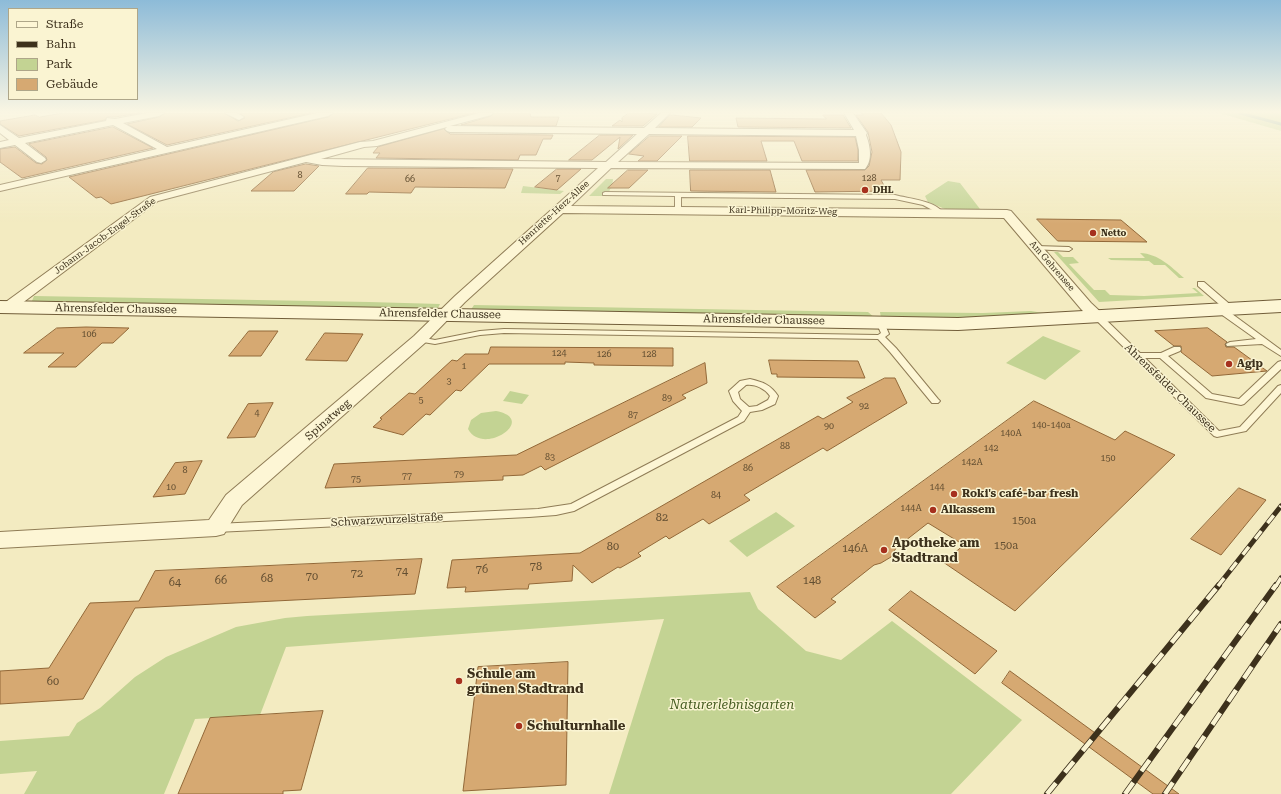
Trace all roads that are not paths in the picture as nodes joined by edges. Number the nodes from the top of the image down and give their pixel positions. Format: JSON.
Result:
{"nodes":[{"id":1,"x":28,"y":150,"type":"edge"},
{"id":2,"x":166,"y":150,"type":"edge"},
{"id":3,"x":340,"y":150,"type":"edge"},
{"id":4,"x":624,"y":150,"type":"edge"},
{"id":5,"x":866,"y":150,"type":"edge"},
{"id":6,"x":305,"y":159,"type":"junction"},
{"id":7,"x":41,"y":160,"type":"dead end"},
{"id":8,"x":607,"y":165,"type":"junction"},
{"id":9,"x":0,"y":188,"type":"edge"},
{"id":10,"x":605,"y":194,"type":"dead end"},
{"id":11,"x":678,"y":195,"type":"junction"},
{"id":12,"x":558,"y":209,"type":"junction"},
{"id":13,"x":678,"y":210,"type":"junction"},
{"id":14,"x":940,"y":212,"type":"junction"},
{"id":15,"x":1007,"y":214,"type":"joint"},
{"id":16,"x":1036,"y":248,"type":"junction"},
{"id":17,"x":1069,"y":249,"type":"dead end"},
{"id":18,"x":1202,"y":284,"type":"dead end"},
{"id":19,"x":1281,"y":306,"type":"edge"},
{"id":20,"x":4,"y":307,"type":"edge"},
{"id":21,"x":1226,"y":310,"type":"junction"},
{"id":22,"x":445,"y":315,"type":"junction"},
{"id":23,"x":1098,"y":318,"type":"junction"},
{"id":24,"x":880,"y":329,"type":"junction"},
{"id":25,"x":420,"y":339,"type":"junction"},
{"id":26,"x":1263,"y":341,"type":"junction"},
{"id":27,"x":1230,"y":344,"type":"dead end"},
{"id":28,"x":1177,"y":348,"type":"dead end"},
{"id":29,"x":1281,"y":354,"type":"edge"},
{"id":30,"x":1162,"y":355,"type":"junction"},
{"id":31,"x":1137,"y":356,"type":"junction"},
{"id":32,"x":1281,"y":364,"type":"edge"},
{"id":33,"x":1281,"y":388,"type":"edge"},
{"id":34,"x":934,"y":401,"type":"dead end"},
{"id":35,"x":747,"y":410,"type":"dead end"},
{"id":36,"x":216,"y":528,"type":"junction"},
{"id":37,"x":0,"y":540,"type":"edge"}],
"edges":[{"from":1,"to":7,"type":"street"},
{"from":2,"to":9,"type":"street"},
{"from":3,"to":6,"type":"street","name":"Johann-Jacob-Engel-Straße"},
{"from":4,"to":8,"type":"street","name":"Henriette-Herz-Allee"},
{"from":5,"to":8,"type":"street"},
{"from":6,"to":8,"type":"street"},
{"from":6,"to":20,"type":"street","name":"Johann-Jacob-Engel-Straße"},
{"from":8,"to":12,"type":"street","name":"Henriette-Herz-Allee"},
{"from":10,"to":11,"type":"lane"},
{"from":11,"to":13,"type":"lane"},
{"from":11,"to":14,"type":"lane"},
{"from":12,"to":13,"type":"street","name":"Karl-Philipp-Moritz-Weg"},
{"from":12,"to":22,"type":"street","name":"Henriette-Herz-Allee"},
{"from":13,"to":14,"type":"street","name":"Karl-Philipp-Moritz-Weg"},
{"from":14,"to":15,"type":"street","name":"Karl-Philipp-Moritz-Weg"},
{"from":15,"to":16,"type":"street","name":"Am Gehrensee"},
{"from":16,"to":17,"type":"lane"},
{"from":16,"to":23,"type":"street","name":"Am Gehrensee"},
{"from":18,"to":21,"type":"lane"},
{"from":19,"to":21,"type":"main road","name":"Ahrensfelder Chaussee"},
{"from":20,"to":22,"type":"main road","name":"Ahrensfelder Chaussee"},
{"from":21,"to":23,"type":"main road","name":"Ahrensfelder Chaussee"},
{"from":21,"to":26,"type":"lane"},
{"from":22,"to":24,"type":"main road","name":"Ahrensfelder Chaussee"},
{"from":22,"to":25,"type":"street","name":"Spinatweg"},
{"from":23,"to":24,"type":"main road","name":"Ahrensfelder Chaussee"},
{"from":23,"to":31,"type":"lane","name":"Ahrensfelder Chaussee"},
{"from":24,"to":25,"type":"lane","name":"Ahrensfelder Chaussee"},
{"from":24,"to":34,"type":"lane"},
{"from":25,"to":36,"type":"street","name":"Spinatweg"},
{"from":26,"to":27,"type":"lane"},
{"from":26,"to":29,"type":"lane"},
{"from":28,"to":30,"type":"lane"},
{"from":30,"to":31,"type":"lane"},
{"from":30,"to":32,"type":"lane"},
{"from":31,"to":33,"type":"lane","name":"Ahrensfelder Chaussee"},
{"from":35,"to":36,"type":"lane","name":"Schwarzwurzelstraße"},
{"from":36,"to":37,"type":"street","name":"Schwarzwurzelstraße"}]}
